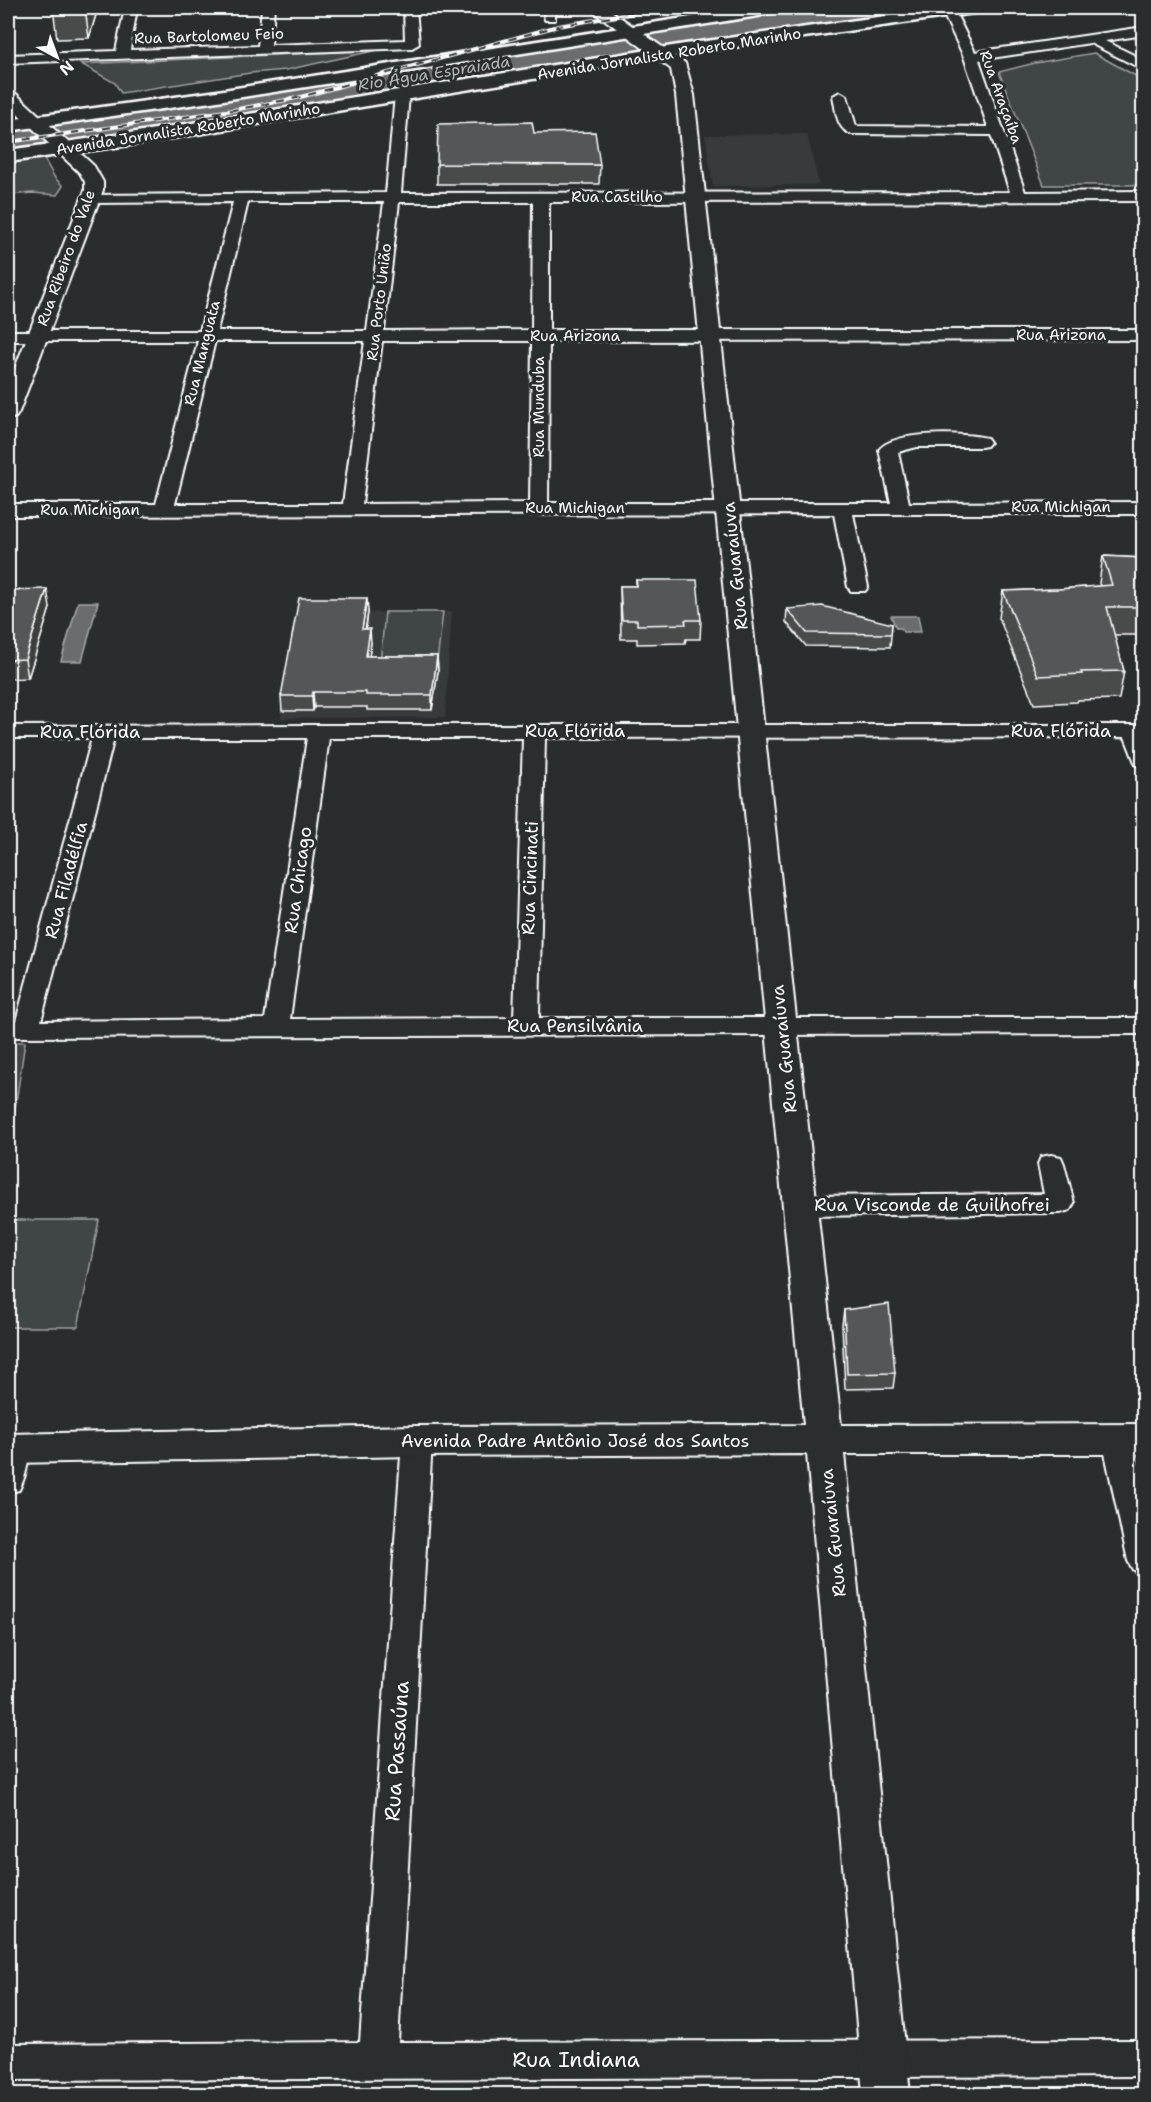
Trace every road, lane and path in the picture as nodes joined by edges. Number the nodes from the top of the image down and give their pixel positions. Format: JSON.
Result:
{"nodes":[{"id":1,"x":130,"y":8,"type":"edge"},
{"id":2,"x":268,"y":8,"type":"edge"},
{"id":3,"x":410,"y":8,"type":"edge"},
{"id":4,"x":597,"y":8,"type":"edge"},
{"id":5,"x":781,"y":8,"type":"edge"},
{"id":6,"x":915,"y":8,"type":"edge"},
{"id":7,"x":974,"y":8,"type":"edge"},
{"id":8,"x":762,"y":9,"type":"edge"},
{"id":9,"x":948,"y":11,"type":"junction"},
{"id":10,"x":1143,"y":31,"type":"edge"},
{"id":11,"x":633,"y":34,"type":"junction"},
{"id":12,"x":1092,"y":39,"type":"junction"},
{"id":13,"x":714,"y":45,"type":"junction"},
{"id":14,"x":658,"y":50,"type":"junction"},
{"id":15,"x":264,"y":51,"type":"junction"},
{"id":16,"x":122,"y":56,"type":"junction"},
{"id":17,"x":971,"y":57,"type":"junction"},
{"id":18,"x":8,"y":59,"type":"edge"},
{"id":19,"x":1143,"y":66,"type":"edge"},
{"id":20,"x":402,"y":95,"type":"junction"},
{"id":21,"x":8,"y":96,"type":"edge"},
{"id":22,"x":840,"y":96,"type":"dead end"},
{"id":23,"x":39,"y":125,"type":"junction"},
{"id":24,"x":8,"y":126,"type":"edge"},
{"id":25,"x":996,"y":131,"type":"junction"},
{"id":26,"x":58,"y":145,"type":"junction"},
{"id":27,"x":8,"y":156,"type":"edge"},
{"id":28,"x":1019,"y":196,"type":"junction"},
{"id":29,"x":1143,"y":196,"type":"edge"},
{"id":30,"x":242,"y":197,"type":"junction"},
{"id":31,"x":392,"y":197,"type":"junction"},
{"id":32,"x":696,"y":197,"type":"junction"},
{"id":33,"x":91,"y":198,"type":"junction"},
{"id":34,"x":542,"y":198,"type":"junction"},
{"id":35,"x":709,"y":335,"type":"junction"},
{"id":36,"x":1143,"y":335,"type":"edge"},
{"id":37,"x":8,"y":336,"type":"edge"},
{"id":38,"x":38,"y":336,"type":"junction"},
{"id":39,"x":206,"y":336,"type":"junction"},
{"id":40,"x":374,"y":336,"type":"junction"},
{"id":41,"x":540,"y":336,"type":"junction"},
{"id":42,"x":8,"y":412,"type":"edge"},
{"id":43,"x":981,"y":442,"type":"dead end"},
{"id":44,"x":729,"y":507,"type":"junction"},
{"id":45,"x":842,"y":507,"type":"junction"},
{"id":46,"x":901,"y":507,"type":"junction"},
{"id":47,"x":1143,"y":507,"type":"edge"},
{"id":48,"x":352,"y":508,"type":"junction"},
{"id":49,"x":538,"y":508,"type":"junction"},
{"id":50,"x":8,"y":510,"type":"edge"},
{"id":51,"x":164,"y":510,"type":"junction"},
{"id":52,"x":858,"y":587,"type":"dead end"},
{"id":53,"x":1139,"y":730,"type":"edge"},
{"id":54,"x":319,"y":731,"type":"junction"},
{"id":55,"x":534,"y":731,"type":"junction"},
{"id":56,"x":752,"y":731,"type":"junction"},
{"id":57,"x":8,"y":732,"type":"edge"},
{"id":58,"x":105,"y":732,"type":"junction"},
{"id":59,"x":1143,"y":760,"type":"edge"},
{"id":60,"x":526,"y":1026,"type":"junction"},
{"id":61,"x":1143,"y":1026,"type":"edge"},
{"id":62,"x":782,"y":1027,"type":"junction"},
{"id":63,"x":276,"y":1028,"type":"junction"},
{"id":64,"x":17,"y":1029,"type":"edge"},
{"id":65,"x":1051,"y":1164,"type":"dead end"},
{"id":66,"x":800,"y":1206,"type":"junction"},
{"id":67,"x":823,"y":1439,"type":"junction"},
{"id":68,"x":1130,"y":1439,"type":"edge"},
{"id":69,"x":417,"y":1441,"type":"junction"},
{"id":70,"x":10,"y":1460,"type":"edge"},
{"id":71,"x":1143,"y":1561,"type":"edge"},
{"id":72,"x":1143,"y":2058,"type":"edge"},
{"id":73,"x":378,"y":2060,"type":"junction"},
{"id":74,"x":8,"y":2062,"type":"edge"},
{"id":75,"x":885,"y":2077,"type":"edge"}],
"edges":[{"from":1,"to":16,"type":"street"},
{"from":2,"to":15,"type":"street"},
{"from":3,"to":15,"type":"street","name":"Rua Bartolomeu Feio"},
{"from":4,"to":11,"type":"street","name":"Rua Guaraíuva"},
{"from":5,"to":8,"type":"main road","name":"Avenida Jornalista Roberto Marinho"},
{"from":6,"to":13,"type":"main road"},
{"from":7,"to":9,"type":"main road","name":"Avenida Jornalista Roberto Marinho"},
{"from":8,"to":11,"type":"main road","name":"Avenida Jornalista Roberto Marinho"},
{"from":9,"to":13,"type":"main road","name":"Avenida Jornalista Roberto Marinho"},
{"from":9,"to":17,"type":"street","name":"Rua Araçaíba"},
{"from":10,"to":12,"type":"street"},
{"from":11,"to":14,"type":"street","name":"Rua Guaraíuva"},
{"from":11,"to":23,"type":"main road","name":"Avenida Jornalista Roberto Marinho"},
{"from":12,"to":17,"type":"street"},
{"from":12,"to":19,"type":"street"},
{"from":13,"to":14,"type":"main road","name":"Avenida Jornalista Roberto Marinho"},
{"from":14,"to":20,"type":"main road","name":"Avenida Jornalista Roberto Marinho"},
{"from":14,"to":32,"type":"street","name":"Rua Guaraíuva"},
{"from":15,"to":16,"type":"street","name":"Rua Bartolomeu Feio"},
{"from":16,"to":18,"type":"street","name":"Rua Bartolomeu Feio"},
{"from":17,"to":25,"type":"street","name":"Rua Araçaíba"},
{"from":20,"to":26,"type":"main road","name":"Avenida Jornalista Roberto Marinho"},
{"from":20,"to":31,"type":"street","name":"Rua Porto União"},
{"from":21,"to":23,"type":"street","name":"Rua Ribeiro do Vale"},
{"from":22,"to":25,"type":"street"},
{"from":23,"to":24,"type":"main road","name":"Avenida Jornalista Roberto Marinho"},
{"from":23,"to":26,"type":"street","name":"Rua Ribeiro do Vale"},
{"from":25,"to":28,"type":"street","name":"Rua Araçaíba"},
{"from":26,"to":27,"type":"main road","name":"Avenida Jornalista Roberto Marinho"},
{"from":26,"to":33,"type":"street","name":"Rua Ribeiro do Vale"},
{"from":28,"to":29,"type":"street","name":"Rua Castilho"},
{"from":28,"to":32,"type":"street","name":"Rua Castilho"},
{"from":30,"to":31,"type":"street","name":"Rua Castilho"},
{"from":30,"to":33,"type":"street","name":"Rua Castilho"},
{"from":30,"to":39,"type":"street","name":"Rua Manguata"},
{"from":31,"to":34,"type":"street","name":"Rua Castilho"},
{"from":31,"to":40,"type":"street","name":"Rua Porto União"},
{"from":32,"to":34,"type":"street","name":"Rua Castilho"},
{"from":32,"to":35,"type":"street","name":"Rua Guaraíuva"},
{"from":33,"to":38,"type":"street","name":"Rua Ribeiro do Vale"},
{"from":34,"to":41,"type":"street","name":"Rua Munduba"},
{"from":35,"to":36,"type":"street","name":"Rua Arizona"},
{"from":35,"to":41,"type":"street","name":"Rua Arizona"},
{"from":35,"to":44,"type":"street","name":"Rua Guaraíuva"},
{"from":37,"to":38,"type":"street","name":"Rua Arizona"},
{"from":38,"to":39,"type":"street","name":"Rua Arizona"},
{"from":38,"to":42,"type":"street","name":"Rua Ribeiro do Vale"},
{"from":39,"to":40,"type":"street","name":"Rua Arizona"},
{"from":39,"to":51,"type":"street","name":"Rua Manguata"},
{"from":40,"to":41,"type":"street","name":"Rua Arizona"},
{"from":40,"to":48,"type":"street","name":"Rua Porto União"},
{"from":41,"to":49,"type":"street","name":"Rua Munduba"},
{"from":43,"to":46,"type":"street"},
{"from":44,"to":45,"type":"street","name":"Rua Michigan"},
{"from":44,"to":49,"type":"street","name":"Rua Michigan"},
{"from":44,"to":56,"type":"street","name":"Rua Guaraíuva"},
{"from":45,"to":46,"type":"street","name":"Rua Michigan"},
{"from":45,"to":52,"type":"street"},
{"from":46,"to":47,"type":"street","name":"Rua Michigan"},
{"from":48,"to":49,"type":"street","name":"Rua Michigan"},
{"from":48,"to":51,"type":"street","name":"Rua Michigan"},
{"from":50,"to":51,"type":"street","name":"Rua Michigan"},
{"from":53,"to":56,"type":"street","name":"Rua Flórida"},
{"from":53,"to":59,"type":"street"},
{"from":54,"to":55,"type":"street","name":"Rua Flórida"},
{"from":54,"to":58,"type":"street","name":"Rua Flórida"},
{"from":54,"to":63,"type":"street","name":"Rua Chicago"},
{"from":55,"to":56,"type":"street","name":"Rua Flórida"},
{"from":55,"to":60,"type":"street","name":"Rua Cincinati"},
{"from":56,"to":62,"type":"street","name":"Rua Guaraíuva"},
{"from":57,"to":58,"type":"street","name":"Rua Flórida"},
{"from":58,"to":64,"type":"street","name":"Rua Filadélfia"},
{"from":60,"to":62,"type":"street","name":"Rua Pensilvânia"},
{"from":60,"to":63,"type":"street","name":"Rua Pensilvânia"},
{"from":61,"to":62,"type":"street","name":"Rua Pensilvânia"},
{"from":62,"to":66,"type":"street","name":"Rua Guaraíuva"},
{"from":63,"to":64,"type":"street","name":"Rua Pensilvânia"},
{"from":65,"to":66,"type":"street","name":"Rua Visconde de Guilhofrei"},
{"from":66,"to":67,"type":"street","name":"Rua Guaraíuva"},
{"from":67,"to":68,"type":"street","name":"Avenida Padre Antônio José dos Santos"},
{"from":67,"to":69,"type":"street","name":"Avenida Padre Antônio José dos Santos"},
{"from":67,"to":75,"type":"street","name":"Rua Guaraíuva"},
{"from":68,"to":71,"type":"street"},
{"from":69,"to":70,"type":"street","name":"Avenida Padre Antônio José dos Santos"},
{"from":69,"to":73,"type":"street","name":"Rua Passaúna"},
{"from":72,"to":75,"type":"street","name":"Rua Indiana"},
{"from":73,"to":74,"type":"street","name":"Rua Indiana"},
{"from":73,"to":75,"type":"street","name":"Rua Indiana"}]}
